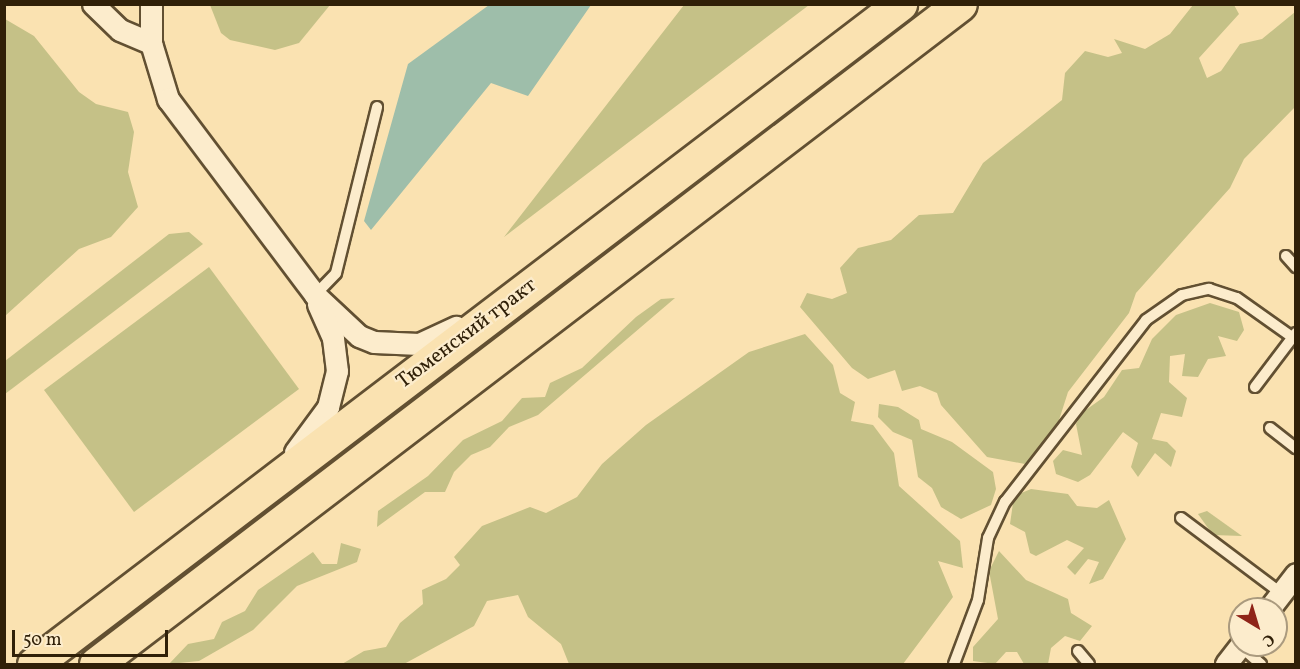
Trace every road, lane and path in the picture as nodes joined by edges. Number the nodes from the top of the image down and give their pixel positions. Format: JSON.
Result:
{"nodes":[{"id":1,"x":93,"y":4,"type":"edge"},
{"id":2,"x":151,"y":4,"type":"edge"},
{"id":3,"x":900,"y":4,"type":"edge"},
{"id":4,"x":960,"y":4,"type":"edge"},
{"id":5,"x":151,"y":43,"type":"junction"},
{"id":6,"x":378,"y":107,"type":"dead end"},
{"id":7,"x":1286,"y":256,"type":"dead end"},
{"id":8,"x":1296,"y":267,"type":"edge"},
{"id":9,"x":521,"y":294,"type":"junction"},
{"id":10,"x":315,"y":295,"type":"junction"},
{"id":11,"x":1294,"y":335,"type":"edge"},
{"id":12,"x":1255,"y":387,"type":"dead end"},
{"id":13,"x":1270,"y":428,"type":"dead end"},
{"id":14,"x":1296,"y":448,"type":"edge"},
{"id":15,"x":263,"y":490,"type":"junction"},
{"id":16,"x":1180,"y":518,"type":"dead end"},
{"id":17,"x":1295,"y":576,"type":"edge"},
{"id":18,"x":1270,"y":597,"type":"edge"},
{"id":19,"x":1278,"y":597,"type":"edge"},
{"id":20,"x":1078,"y":651,"type":"dead end"},
{"id":21,"x":34,"y":664,"type":"edge"},
{"id":22,"x":96,"y":664,"type":"edge"},
{"id":23,"x":954,"y":664,"type":"edge"},
{"id":24,"x":1089,"y":664,"type":"edge"}],
"edges":[{"from":1,"to":5,"type":"street"},
{"from":2,"to":5,"type":"street"},
{"from":3,"to":9,"type":"main road","name":"Тюменский тракт"},
{"from":4,"to":22,"type":"main road","name":"Тюменский тракт"},
{"from":5,"to":10,"type":"street"},
{"from":6,"to":10,"type":"lane"},
{"from":7,"to":8,"type":"lane"},
{"from":9,"to":10,"type":"street"},
{"from":9,"to":15,"type":"main road","name":"Тюменский тракт"},
{"from":10,"to":15,"type":"street"},
{"from":11,"to":12,"type":"lane"},
{"from":11,"to":23,"type":"lane"},
{"from":13,"to":14,"type":"lane"},
{"from":15,"to":21,"type":"main road","name":"Тюменский тракт"},
{"from":16,"to":18,"type":"lane"},
{"from":17,"to":19,"type":"street"},
{"from":20,"to":24,"type":"lane"}]}
